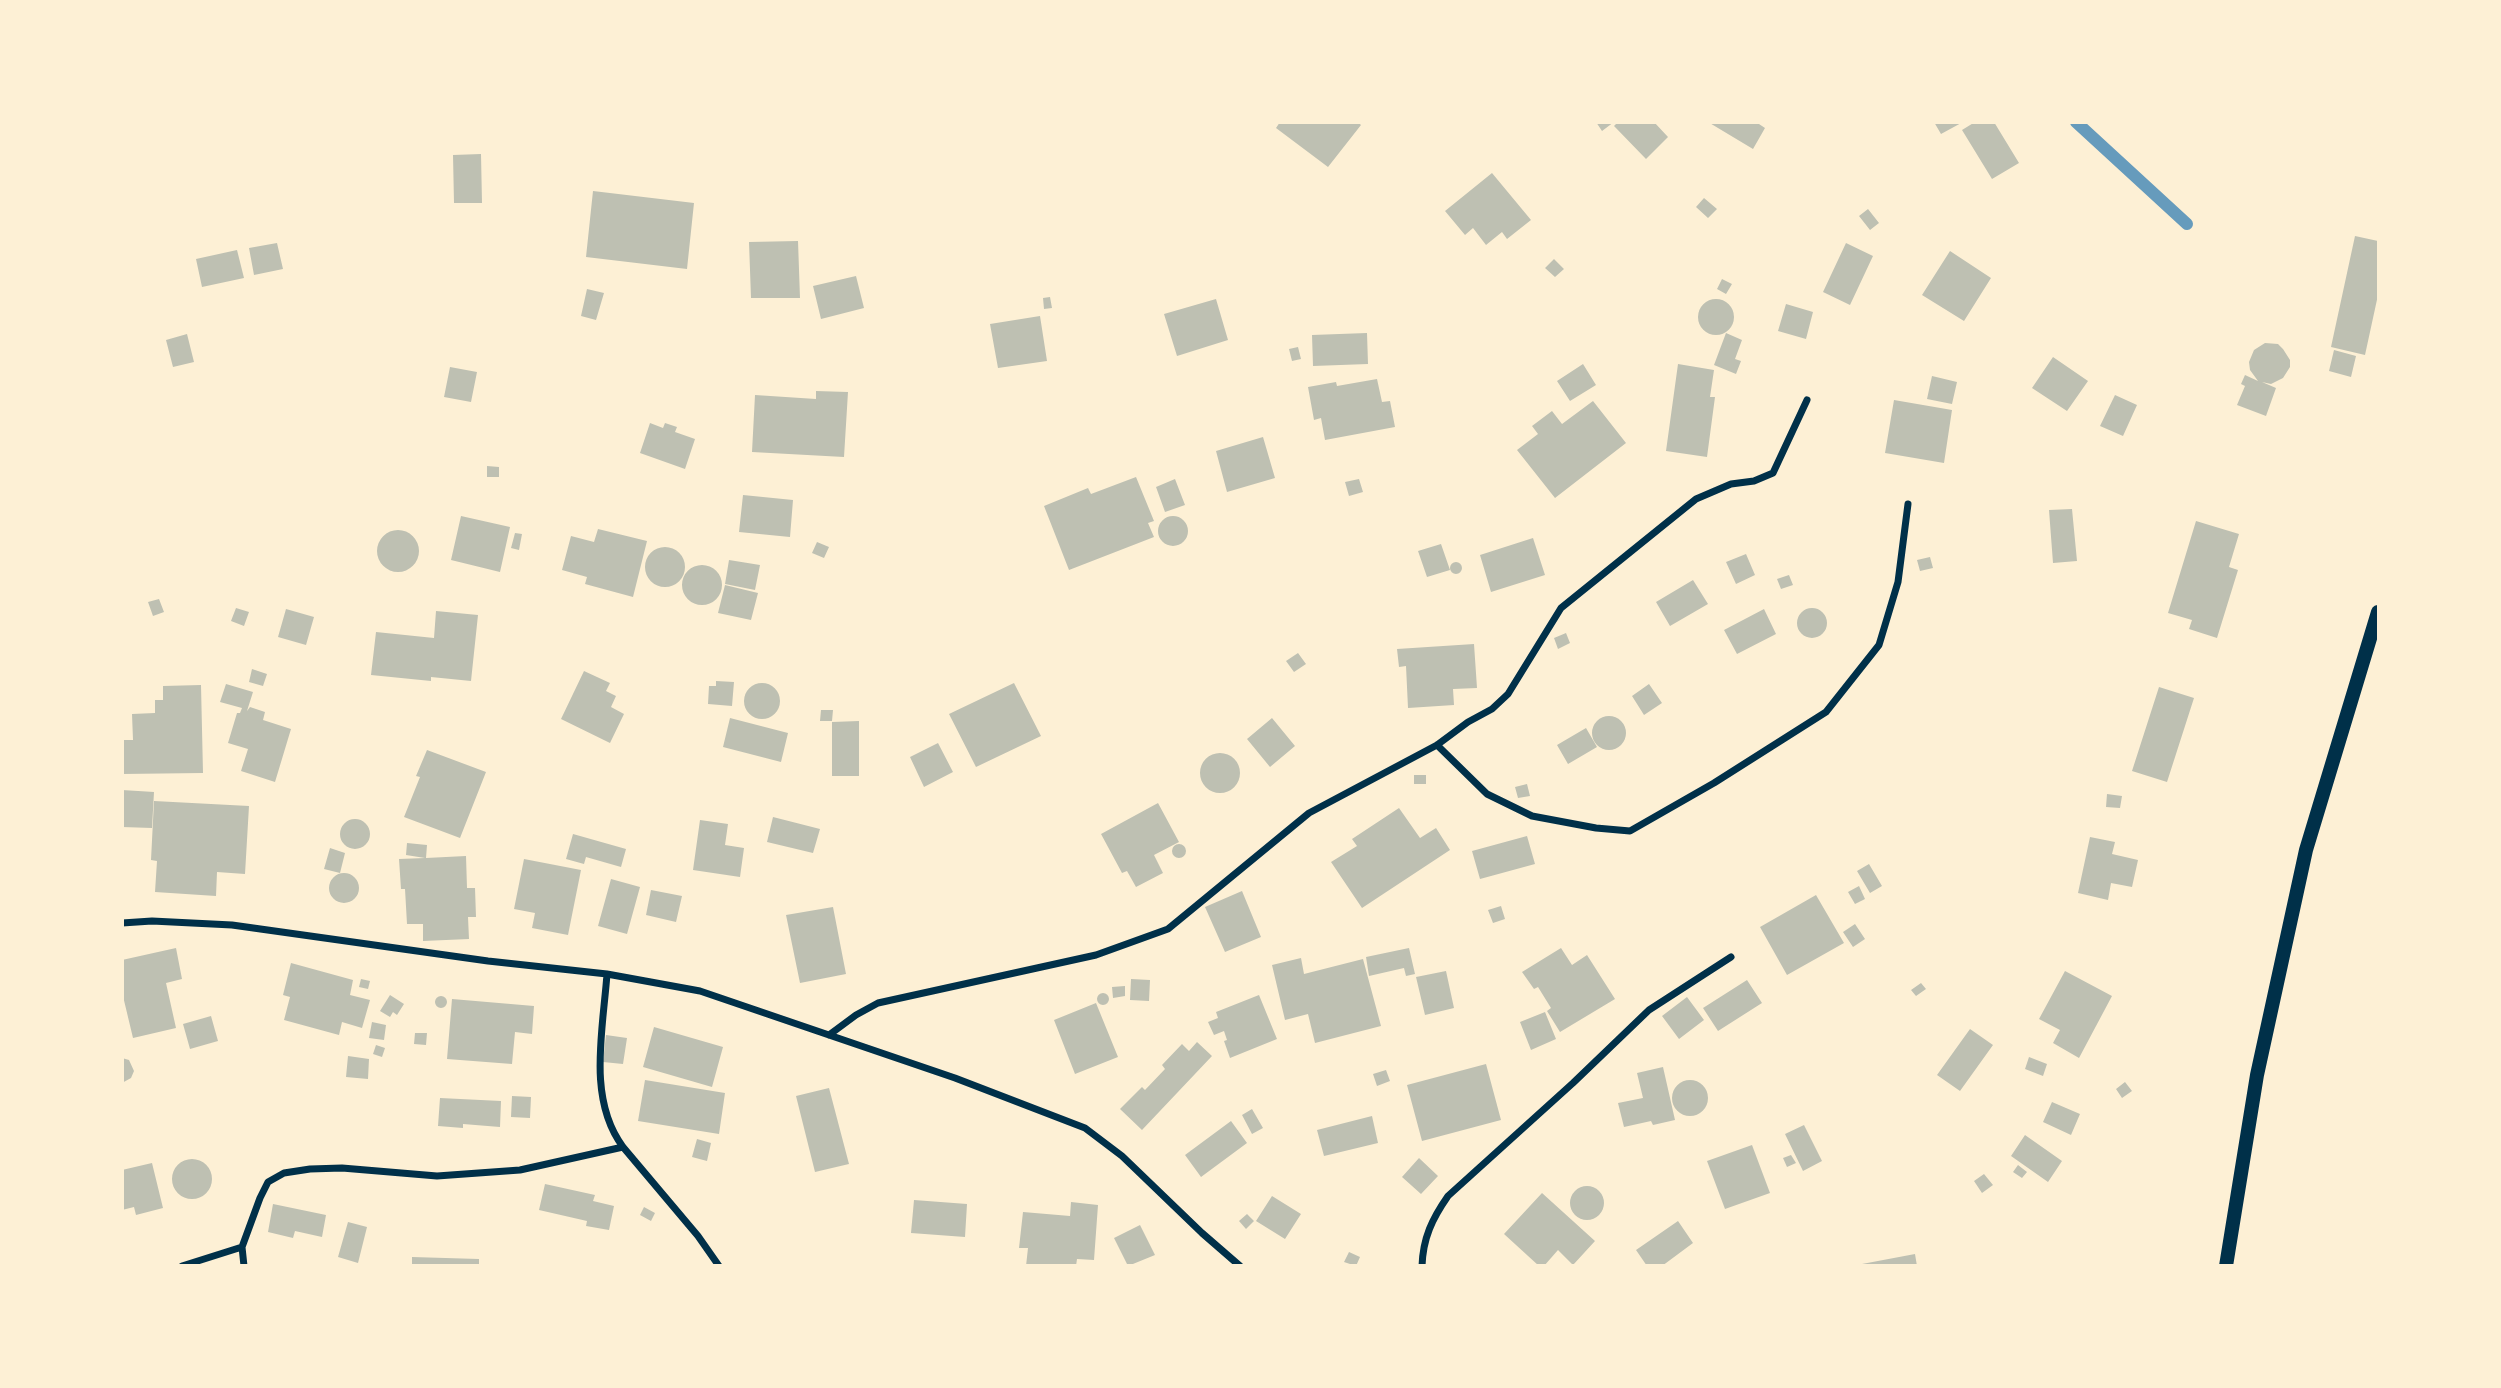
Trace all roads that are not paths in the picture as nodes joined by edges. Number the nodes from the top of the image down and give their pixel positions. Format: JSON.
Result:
{"nodes":[{"id":1,"x":1807,"y":400,"type":"dead end"},
{"id":2,"x":1908,"y":504,"type":"dead end"},
{"id":3,"x":2378,"y":612,"type":"edge"},
{"id":4,"x":1437,"y":745,"type":"junction"},
{"id":5,"x":122,"y":923,"type":"edge"},
{"id":6,"x":1731,"y":957,"type":"dead end"},
{"id":7,"x":607,"y":974,"type":"junction"},
{"id":8,"x":829,"y":1035,"type":"junction"},
{"id":9,"x":623,"y":1147,"type":"junction"},
{"id":10,"x":243,"y":1247,"type":"junction"},
{"id":11,"x":183,"y":1265,"type":"edge"},
{"id":12,"x":244,"y":1265,"type":"edge"},
{"id":13,"x":719,"y":1265,"type":"edge"},
{"id":14,"x":1240,"y":1265,"type":"edge"},
{"id":15,"x":1422,"y":1265,"type":"edge"},
{"id":16,"x":2226,"y":1265,"type":"edge"}],
"edges":[{"from":1,"to":4,"type":"street"},
{"from":2,"to":4,"type":"street"},
{"from":3,"to":16,"type":"main road"},
{"from":4,"to":8,"type":"street"},
{"from":5,"to":7,"type":"street"},
{"from":6,"to":15,"type":"street"},
{"from":7,"to":8,"type":"street"},
{"from":7,"to":9,"type":"street"},
{"from":8,"to":14,"type":"street"},
{"from":9,"to":10,"type":"street"},
{"from":9,"to":13,"type":"street"},
{"from":10,"to":11,"type":"street"},
{"from":10,"to":12,"type":"street"}]}
